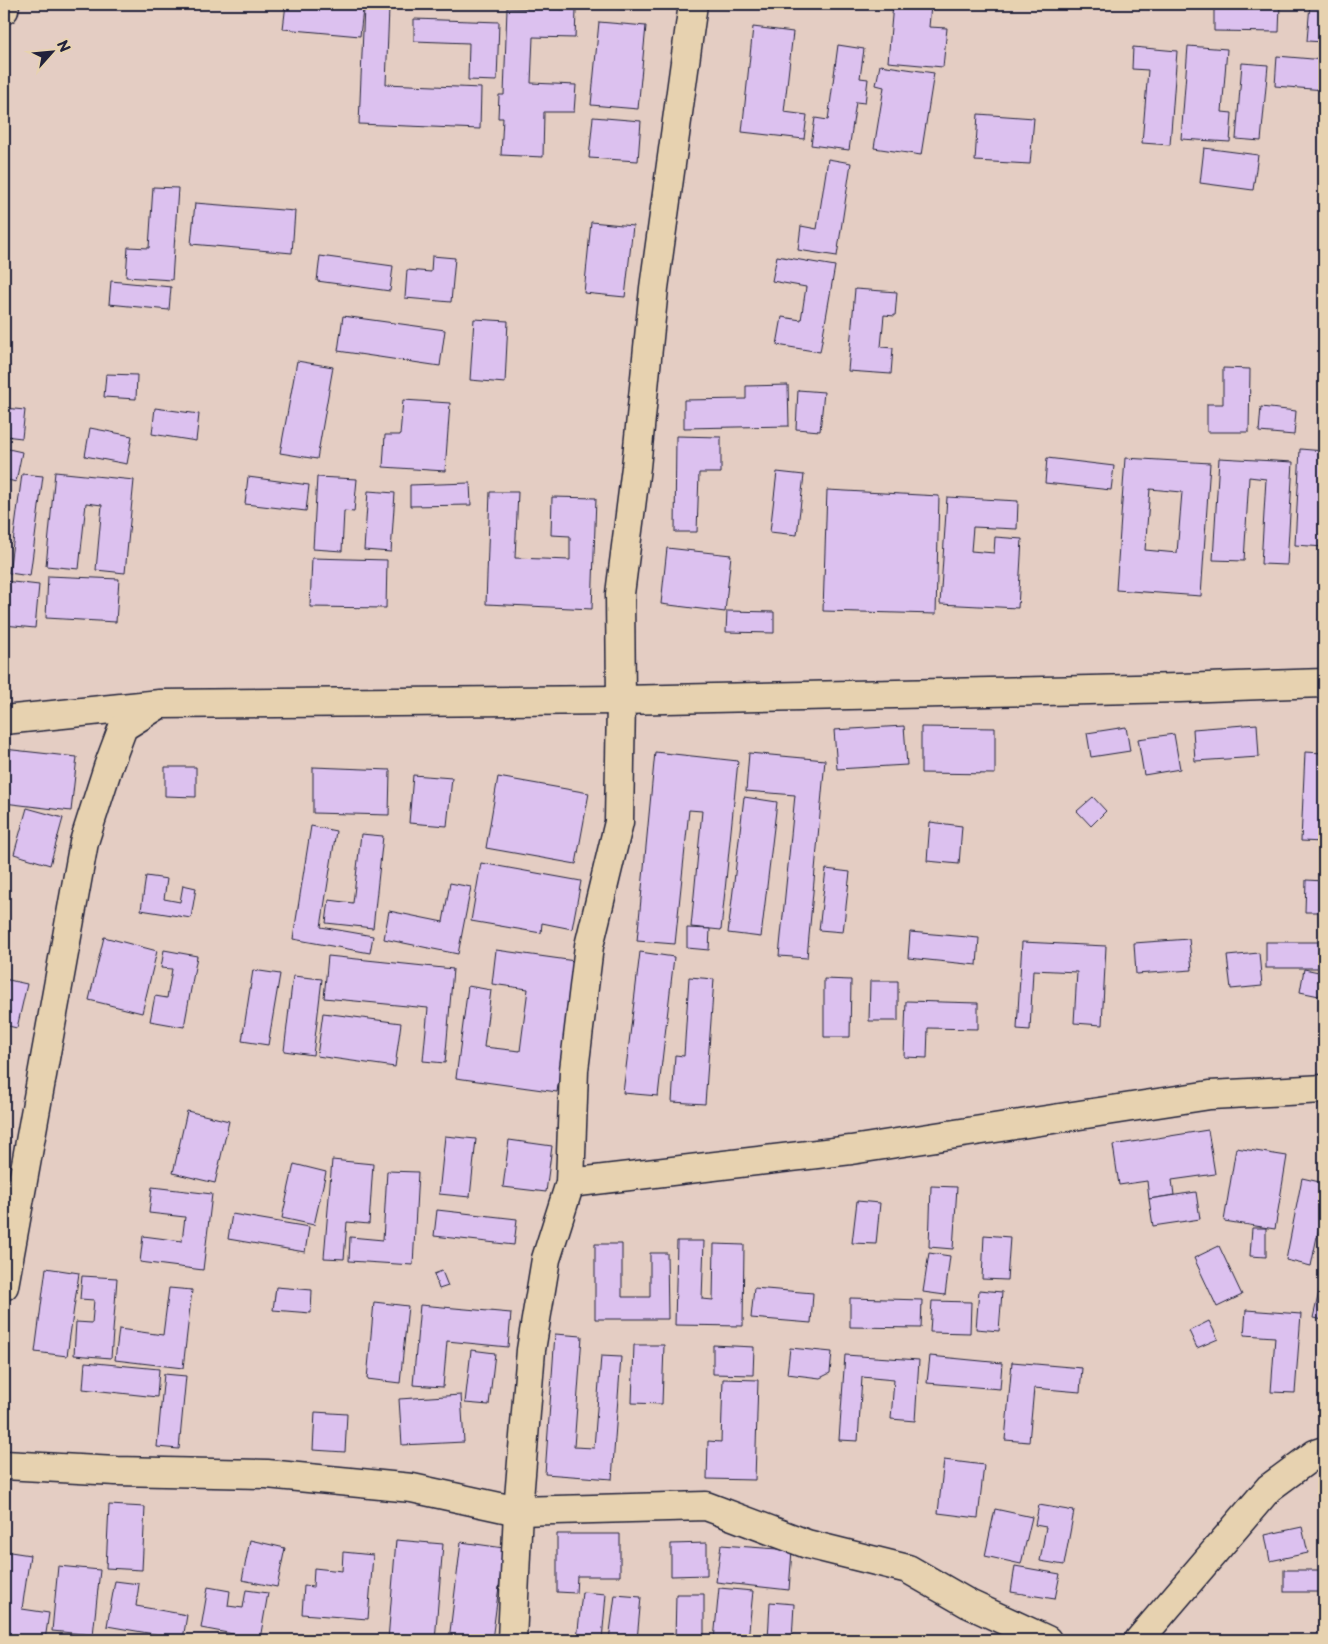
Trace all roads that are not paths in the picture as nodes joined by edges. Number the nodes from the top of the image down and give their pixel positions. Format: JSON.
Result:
{"nodes":[{"id":1,"x":4,"y":4,"type":"edge"},
{"id":2,"x":693,"y":4,"type":"edge"},
{"id":3,"x":4,"y":10,"type":"edge"},
{"id":4,"x":1324,"y":684,"type":"edge"},
{"id":5,"x":621,"y":700,"type":"junction"},
{"id":6,"x":160,"y":704,"type":"junction"},
{"id":7,"x":4,"y":720,"type":"edge"},
{"id":8,"x":1324,"y":1089,"type":"edge"},
{"id":9,"x":570,"y":1183,"type":"junction"},
{"id":10,"x":4,"y":1286,"type":"edge"},
{"id":11,"x":1324,"y":1451,"type":"edge"},
{"id":12,"x":4,"y":1465,"type":"edge"},
{"id":13,"x":518,"y":1511,"type":"junction"},
{"id":14,"x":512,"y":1640,"type":"edge"},
{"id":15,"x":1047,"y":1640,"type":"edge"},
{"id":16,"x":1139,"y":1640,"type":"edge"}],
"edges":[{"from":1,"to":3,"type":"street"},
{"from":2,"to":5,"type":"street"},
{"from":4,"to":5,"type":"street"},
{"from":5,"to":6,"type":"street"},
{"from":5,"to":9,"type":"street"},
{"from":6,"to":7,"type":"street"},
{"from":6,"to":10,"type":"street"},
{"from":8,"to":9,"type":"street"},
{"from":9,"to":13,"type":"street"},
{"from":11,"to":16,"type":"street"},
{"from":12,"to":13,"type":"street"},
{"from":13,"to":14,"type":"street"},
{"from":13,"to":15,"type":"street"}]}
